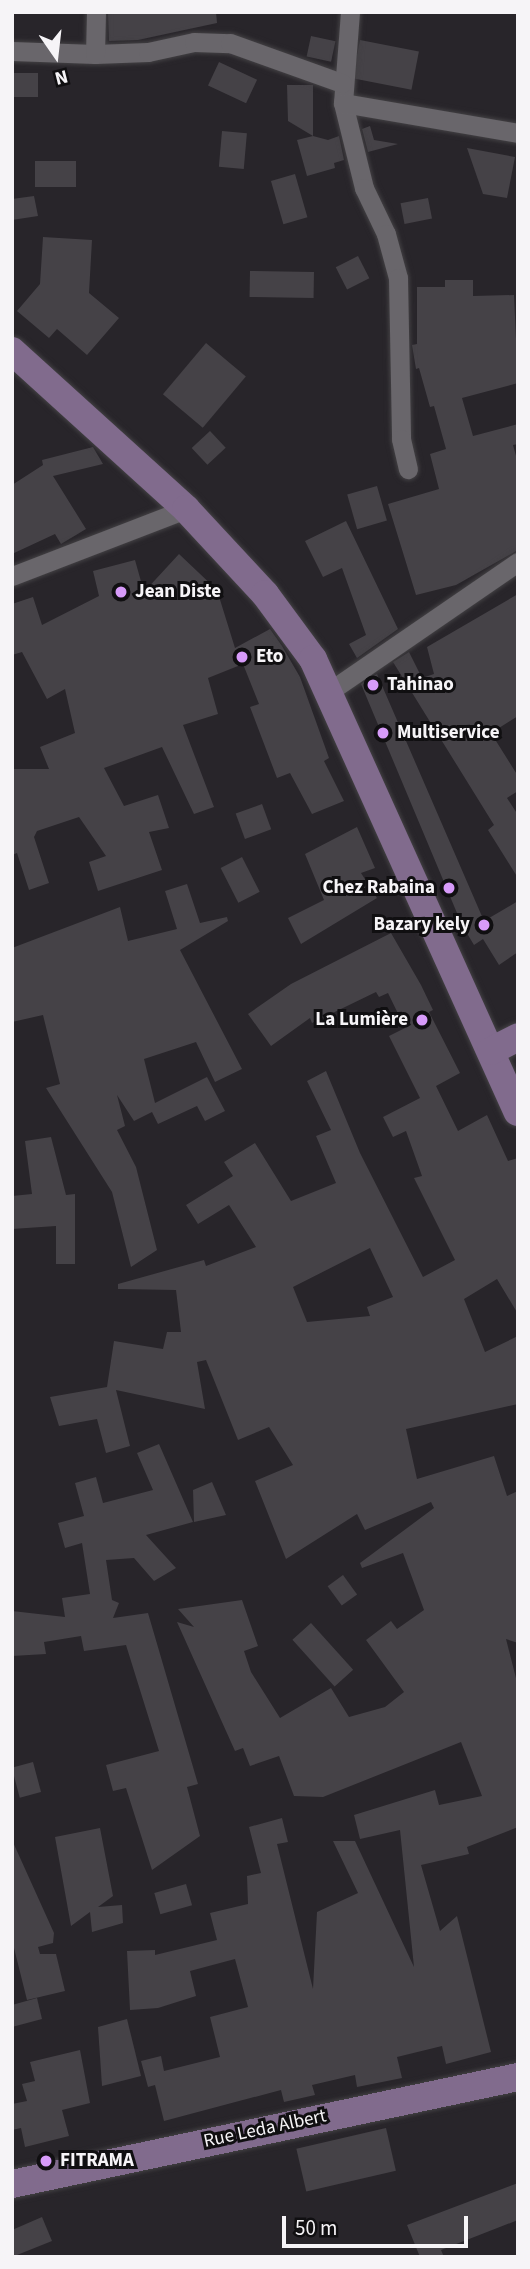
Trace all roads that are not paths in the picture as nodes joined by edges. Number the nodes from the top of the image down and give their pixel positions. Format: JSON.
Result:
{"nodes":[{"id":1,"x":96,"y":12,"type":"edge"},
{"id":2,"x":350,"y":12,"type":"edge"},
{"id":3,"x":12,"y":51,"type":"edge"},
{"id":4,"x":95,"y":54,"type":"junction"},
{"id":5,"x":343,"y":93,"type":"junction"},
{"id":6,"x":518,"y":134,"type":"edge"},
{"id":7,"x":12,"y":351,"type":"edge"},
{"id":8,"x":408,"y":469,"type":"dead end"},
{"id":9,"x":186,"y":509,"type":"junction"},
{"id":10,"x":518,"y":562,"type":"edge"},
{"id":11,"x":12,"y":576,"type":"edge"},
{"id":12,"x":330,"y":691,"type":"junction"},
{"id":13,"x":518,"y":1037,"type":"edge"},
{"id":14,"x":491,"y":1051,"type":"junction"},
{"id":15,"x":518,"y":1112,"type":"edge"},
{"id":16,"x":518,"y":2077,"type":"edge"},
{"id":17,"x":12,"y":2184,"type":"edge"}],
"edges":[{"from":1,"to":4,"type":"street"},
{"from":2,"to":5,"type":"street"},
{"from":3,"to":4,"type":"street"},
{"from":4,"to":5,"type":"street"},
{"from":5,"to":6,"type":"street"},
{"from":5,"to":8,"type":"street"},
{"from":7,"to":9,"type":"street"},
{"from":9,"to":11,"type":"street"},
{"from":9,"to":12,"type":"street"},
{"from":10,"to":12,"type":"street"},
{"from":12,"to":14,"type":"street"},
{"from":13,"to":14,"type":"street"},
{"from":14,"to":15,"type":"street"},
{"from":16,"to":17,"type":"street","name":"Rue Leda Albert"}]}
